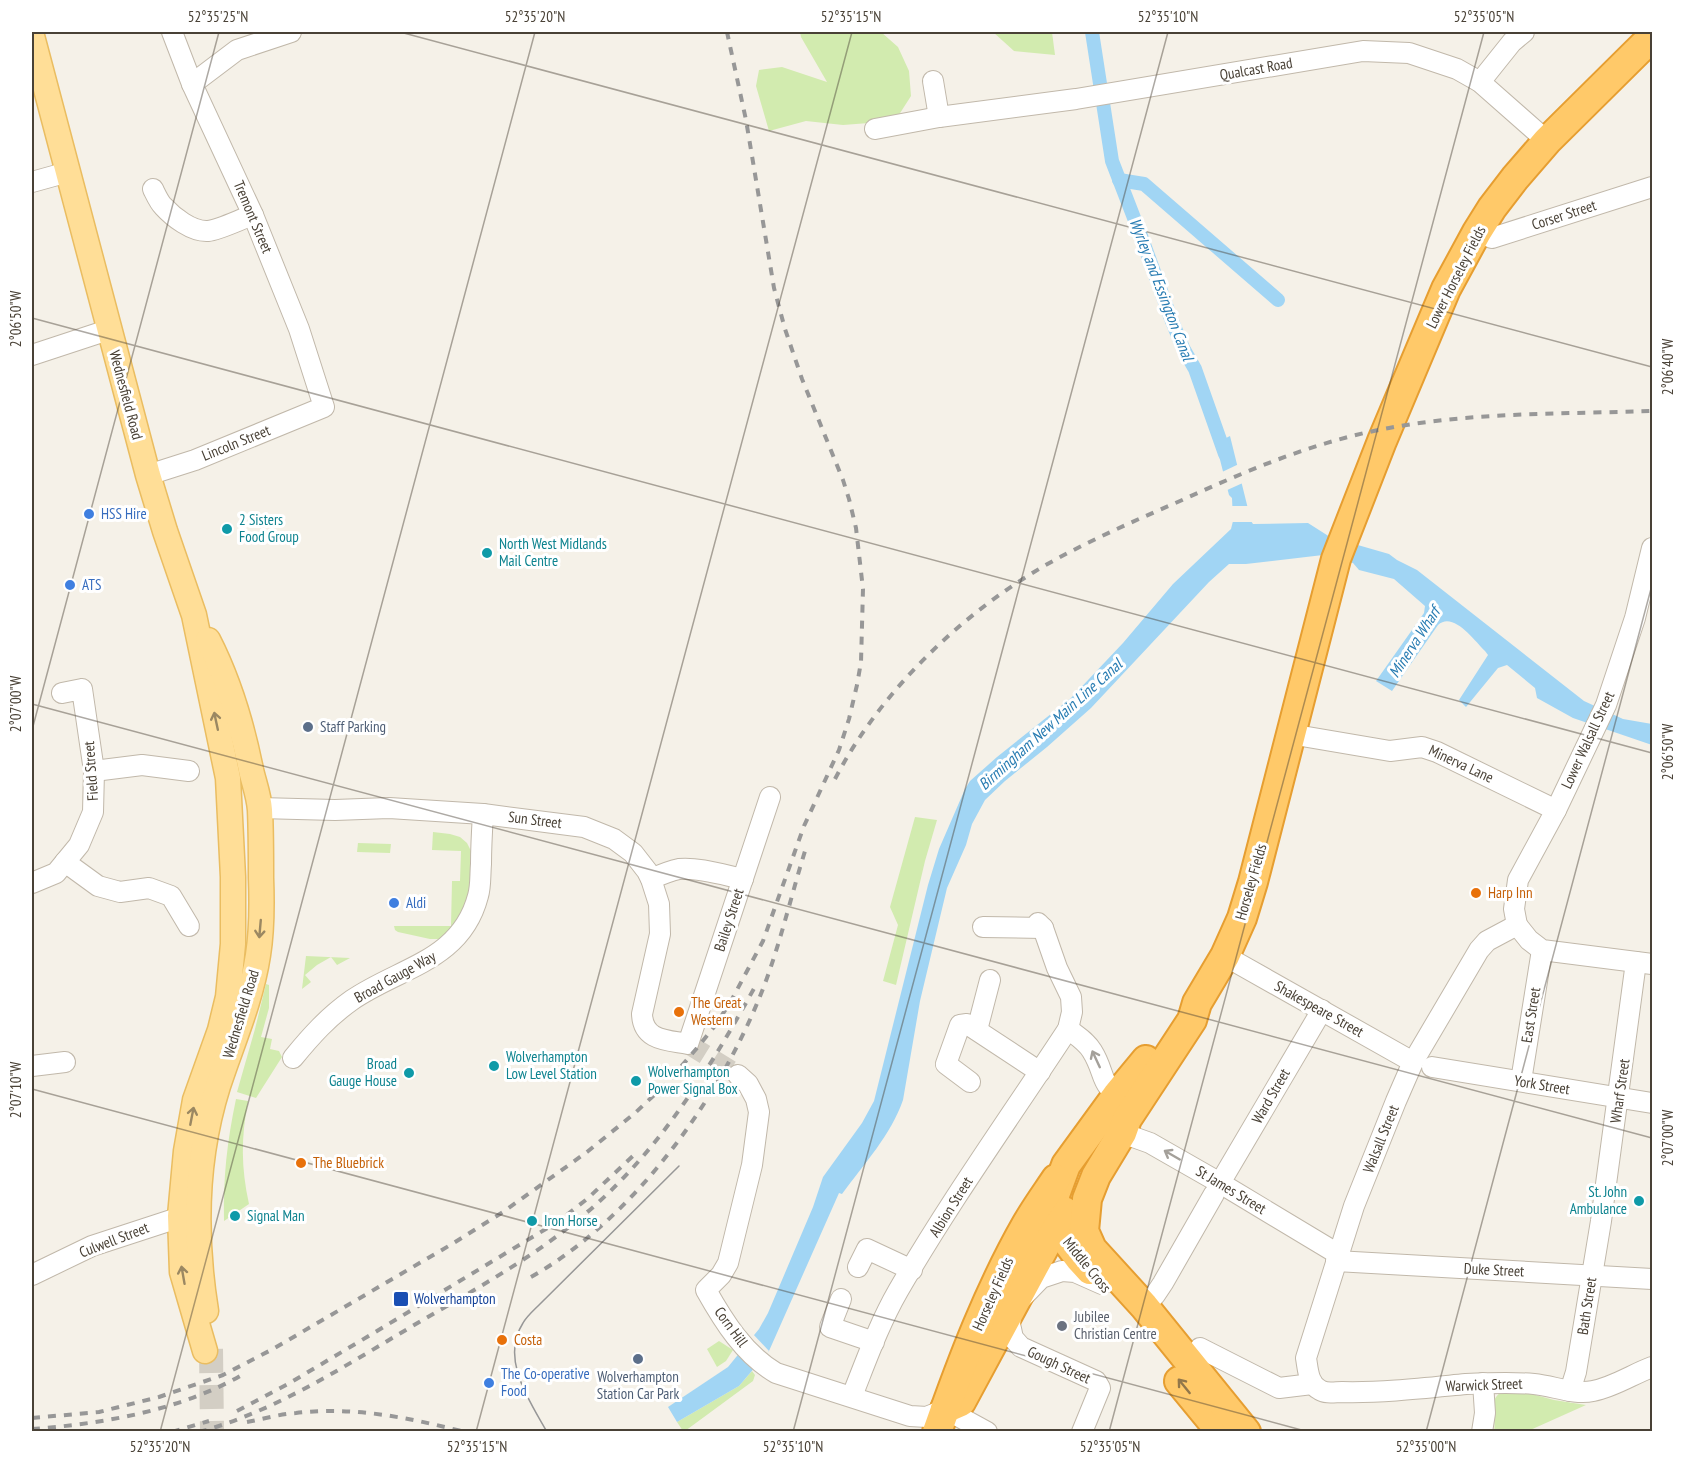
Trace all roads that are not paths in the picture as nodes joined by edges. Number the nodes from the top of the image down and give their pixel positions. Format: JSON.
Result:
{"nodes":[{"id":1,"x":48,"y":32,"type":"edge"},
{"id":2,"x":172,"y":32,"type":"edge"},
{"id":3,"x":291,"y":32,"type":"edge"},
{"id":4,"x":1524,"y":32,"type":"edge"},
{"id":5,"x":32,"y":36,"type":"edge"},
{"id":6,"x":1652,"y":37,"type":"edge"},
{"id":7,"x":933,"y":81,"type":"dead end"},
{"id":8,"x":1480,"y":82,"type":"junction"},
{"id":9,"x":192,"y":84,"type":"junction"},
{"id":10,"x":939,"y":117,"type":"junction"},
{"id":11,"x":875,"y":129,"type":"dead end"},
{"id":12,"x":1547,"y":141,"type":"junction"},
{"id":13,"x":68,"y":172,"type":"junction"},
{"id":14,"x":32,"y":182,"type":"edge"},
{"id":15,"x":1653,"y":187,"type":"edge"},
{"id":16,"x":153,"y":189,"type":"dead end"},
{"id":17,"x":253,"y":215,"type":"junction"},
{"id":18,"x":1477,"y":232,"type":"junction"},
{"id":19,"x":108,"y":330,"type":"junction"},
{"id":20,"x":32,"y":355,"type":"edge"},
{"id":21,"x":324,"y":407,"type":"joint"},
{"id":22,"x":147,"y":475,"type":"junction"},
{"id":23,"x":1653,"y":548,"type":"edge"},
{"id":24,"x":1336,"y":559,"type":"joint"},
{"id":25,"x":194,"y":615,"type":"junction"},
{"id":26,"x":62,"y":693,"type":"dead end"},
{"id":27,"x":1290,"y":734,"type":"junction"},
{"id":28,"x":94,"y":771,"type":"junction"},
{"id":29,"x":189,"y":771,"type":"dead end"},
{"id":30,"x":228,"y":778,"type":"junction"},
{"id":31,"x":770,"y":797,"type":"dead end"},
{"id":32,"x":253,"y":808,"type":"junction"},
{"id":33,"x":1556,"y":810,"type":"junction"},
{"id":34,"x":483,"y":814,"type":"junction"},
{"id":35,"x":65,"y":862,"type":"junction"},
{"id":36,"x":649,"y":875,"type":"junction"},
{"id":37,"x":743,"y":879,"type":"junction"},
{"id":38,"x":32,"y":883,"type":"edge"},
{"id":39,"x":1517,"y":925,"type":"junction"},
{"id":40,"x":189,"y":926,"type":"dead end"},
{"id":41,"x":983,"y":927,"type":"dead end"},
{"id":42,"x":1542,"y":950,"type":"junction"},
{"id":43,"x":1225,"y":957,"type":"junction"},
{"id":44,"x":1645,"y":963,"type":"edge"},
{"id":45,"x":990,"y":980,"type":"dead end"},
{"id":46,"x":228,"y":997,"type":"junction"},
{"id":47,"x":1197,"y":1003,"type":"joint"},
{"id":48,"x":1322,"y":1010,"type":"junction"},
{"id":49,"x":1068,"y":1029,"type":"junction"},
{"id":50,"x":977,"y":1030,"type":"junction"},
{"id":51,"x":688,"y":1044,"type":"joint"},
{"id":52,"x":293,"y":1058,"type":"dead end"},
{"id":53,"x":65,"y":1062,"type":"dead end"},
{"id":54,"x":1423,"y":1064,"type":"junction"},
{"id":55,"x":32,"y":1066,"type":"edge"},
{"id":56,"x":1040,"y":1072,"type":"junction"},
{"id":57,"x":738,"y":1075,"type":"tunnel mouth"},
{"id":58,"x":1521,"y":1081,"type":"junction"},
{"id":59,"x":970,"y":1082,"type":"dead end"},
{"id":60,"x":1619,"y":1097,"type":"junction"},
{"id":61,"x":1653,"y":1102,"type":"edge"},
{"id":62,"x":1126,"y":1112,"type":"junction"},
{"id":63,"x":1066,"y":1165,"type":"junction"},
{"id":64,"x":1217,"y":1189,"type":"junction"},
{"id":65,"x":189,"y":1213,"type":"junction"},
{"id":66,"x":1601,"y":1221,"type":"joint"},
{"id":67,"x":1056,"y":1227,"type":"junction"},
{"id":68,"x":1084,"y":1231,"type":"junction"},
{"id":69,"x":1337,"y":1258,"type":"junction"},
{"id":70,"x":858,"y":1267,"type":"dead end"},
{"id":71,"x":912,"y":1270,"type":"junction"},
{"id":72,"x":32,"y":1275,"type":"edge"},
{"id":73,"x":1592,"y":1276,"type":"junction"},
{"id":74,"x":1653,"y":1279,"type":"edge"},
{"id":75,"x":1102,"y":1284,"type":"junction"},
{"id":76,"x":840,"y":1299,"type":"dead end"},
{"id":77,"x":1143,"y":1306,"type":"junction"},
{"id":78,"x":1012,"y":1308,"type":"junction"},
{"id":79,"x":981,"y":1318,"type":"junction"},
{"id":80,"x":874,"y":1342,"type":"junction"},
{"id":81,"x":1200,"y":1348,"type":"dead end"},
{"id":82,"x":208,"y":1350,"type":"tunnel mouth"},
{"id":83,"x":1653,"y":1367,"type":"edge"},
{"id":84,"x":1483,"y":1383,"type":"junction"},
{"id":85,"x":1312,"y":1384,"type":"junction"},
{"id":86,"x":1570,"y":1391,"type":"junction"},
{"id":87,"x":852,"y":1396,"type":"junction"},
{"id":88,"x":941,"y":1420,"type":"edge"},
{"id":89,"x":912,"y":1424,"type":"edge"},
{"id":90,"x":987,"y":1431,"type":"edge"},
{"id":91,"x":1082,"y":1431,"type":"edge"},
{"id":92,"x":1221,"y":1431,"type":"edge"},
{"id":93,"x":1246,"y":1431,"type":"edge"},
{"id":94,"x":1482,"y":1431,"type":"edge"}],
"edges":[{"from":1,"to":13,"type":"main road","name":"Wednesfield Road"},
{"from":2,"to":9,"type":"street","name":"Tremont Street"},
{"from":3,"to":9,"type":"street"},
{"from":4,"to":8,"type":"street"},
{"from":5,"to":13,"type":"main road","name":"Wednesfield Road"},
{"from":6,"to":12,"type":"highway","name":"Lower Horseley Fields"},
{"from":7,"to":10,"type":"street"},
{"from":8,"to":10,"type":"street","name":"Qualcast Road"},
{"from":8,"to":12,"type":"street","name":"Qualcast Road"},
{"from":9,"to":17,"type":"street","name":"Tremont Street"},
{"from":10,"to":11,"type":"street","name":"Qualcast Road"},
{"from":12,"to":18,"type":"highway","name":"Lower Horseley Fields"},
{"from":13,"to":14,"type":"street"},
{"from":13,"to":19,"type":"main road","name":"Wednesfield Road"},
{"from":15,"to":18,"type":"street","name":"Corser Street"},
{"from":16,"to":17,"type":"street"},
{"from":17,"to":21,"type":"street","name":"Tremont Street"},
{"from":18,"to":24,"type":"highway","name":"Lower Horseley Fields"},
{"from":19,"to":20,"type":"street"},
{"from":19,"to":22,"type":"main road","name":"Wednesfield Road"},
{"from":21,"to":22,"type":"street","name":"Lincoln Street"},
{"from":22,"to":25,"type":"main road","name":"Wednesfield Road"},
{"from":23,"to":33,"type":"street","name":"Lower Walsall Street"},
{"from":24,"to":27,"type":"highway","name":"Horseley Fields"},
{"from":30,"to":25,"type":"main road","name":"Wednesfield Road","one_way":true},
{"from":25,"to":32,"type":"main road","name":"Wednesfield Road"},
{"from":26,"to":28,"type":"street","name":"Field Street"},
{"from":27,"to":33,"type":"street","name":"Minerva Lane"},
{"from":27,"to":43,"type":"highway","name":"Horseley Fields"},
{"from":28,"to":29,"type":"street"},
{"from":28,"to":35,"type":"street","name":"Field Street"},
{"from":30,"to":32,"type":"main road"},
{"from":30,"to":46,"type":"main road","name":"Wednesfield Road"},
{"from":31,"to":37,"type":"street","name":"Bailey Street"},
{"from":32,"to":34,"type":"street","name":"Sun Street"},
{"from":32,"to":46,"type":"main road"},
{"from":32,"to":65,"type":"main road","name":"Wednesfield Road","one_way":true},
{"from":33,"to":39,"type":"street","name":"Lower Walsall Street"},
{"from":34,"to":36,"type":"street","name":"Sun Street"},
{"from":34,"to":52,"type":"street","name":"Broad Gauge Way"},
{"from":35,"to":38,"type":"street","name":"Field Street"},
{"from":35,"to":40,"type":"street"},
{"from":36,"to":37,"type":"street"},
{"from":36,"to":51,"type":"street","name":"Sun Street"},
{"from":37,"to":51,"type":"street","name":"Bailey Street"},
{"from":39,"to":42,"type":"street"},
{"from":39,"to":54,"type":"street","name":"Walsall Street"},
{"from":41,"to":49,"type":"street"},
{"from":42,"to":44,"type":"street"},
{"from":42,"to":58,"type":"street","name":"East Street"},
{"from":43,"to":47,"type":"highway","name":"Horseley Fields"},
{"from":43,"to":48,"type":"street","name":"Shakespeare Street"},
{"from":44,"to":60,"type":"street","name":"Wharf Street"},
{"from":45,"to":50,"type":"street"},
{"from":65,"to":46,"type":"main road","name":"Wednesfield Road","one_way":true},
{"from":47,"to":62,"type":"highway","name":"Middle Cross"},
{"from":48,"to":54,"type":"street","name":"Shakespeare Street"},
{"from":48,"to":64,"type":"street","name":"Ward Street"},
{"from":49,"to":56,"type":"street","name":"Albion Street"},
{"from":62,"to":49,"type":"street","one_way":true},
{"from":50,"to":56,"type":"street"},
{"from":50,"to":59,"type":"street"},
{"from":53,"to":55,"type":"street"},
{"from":54,"to":58,"type":"street","name":"York Street"},
{"from":54,"to":69,"type":"street","name":"Walsall Street"},
{"from":56,"to":71,"type":"street","name":"Albion Street"},
{"from":57,"to":87,"type":"street","name":"Corn Hill"},
{"from":58,"to":60,"type":"street","name":"York Street"},
{"from":60,"to":61,"type":"street","name":"York Street"},
{"from":60,"to":66,"type":"street","name":"Wharf Street"},
{"from":62,"to":63,"type":"highway","name":"Middle Cross"},
{"from":64,"to":62,"type":"street","name":"St James Street","one_way":true},
{"from":62,"to":67,"type":"highway"},
{"from":62,"to":68,"type":"highway","name":"Middle Cross"},
{"from":63,"to":67,"type":"highway","name":"Middle Cross"},
{"from":63,"to":79,"type":"highway","name":"Horseley Fields"},
{"from":64,"to":69,"type":"street","name":"St James Street"},
{"from":64,"to":77,"type":"street","name":"Ward Street"},
{"from":65,"to":72,"type":"street","name":"Culwell Street"},
{"from":65,"to":82,"type":"main road","name":"Wednesfield Road"},
{"from":66,"to":73,"type":"street","name":"Bath Street"},
{"from":67,"to":68,"type":"highway"},
{"from":67,"to":75,"type":"highway","name":"Middle Cross"},
{"from":67,"to":78,"type":"highway"},
{"from":67,"to":79,"type":"highway"},
{"from":68,"to":77,"type":"highway","name":"Middle Cross"},
{"from":69,"to":73,"type":"street","name":"Duke Street"},
{"from":69,"to":85,"type":"street","name":"Walsall Street"},
{"from":70,"to":71,"type":"street"},
{"from":71,"to":80,"type":"street","name":"Albion Street"},
{"from":73,"to":74,"type":"street","name":"Duke Street"},
{"from":73,"to":86,"type":"street","name":"Bath Street"},
{"from":75,"to":78,"type":"street"},
{"from":92,"to":75,"type":"highway","name":"Middle Cross","one_way":true},
{"from":76,"to":80,"type":"street"},
{"from":77,"to":93,"type":"highway","name":"Middle Cross"},
{"from":78,"to":88,"type":"highway"},
{"from":78,"to":91,"type":"street","name":"Gough Street"},
{"from":79,"to":88,"type":"highway","name":"Horseley Fields"},
{"from":80,"to":87,"type":"street","name":"Albion Street"},
{"from":81,"to":85,"type":"street"},
{"from":83,"to":86,"type":"street","name":"Warwick Street"},
{"from":84,"to":85,"type":"street","name":"Warwick Street"},
{"from":84,"to":86,"type":"street","name":"Warwick Street"},
{"from":84,"to":94,"type":"street"},
{"from":87,"to":89,"type":"street","name":"Corn Hill"},
{"from":88,"to":89,"type":"street","name":"Corn Hill"},
{"from":88,"to":90,"type":"street"}]}
